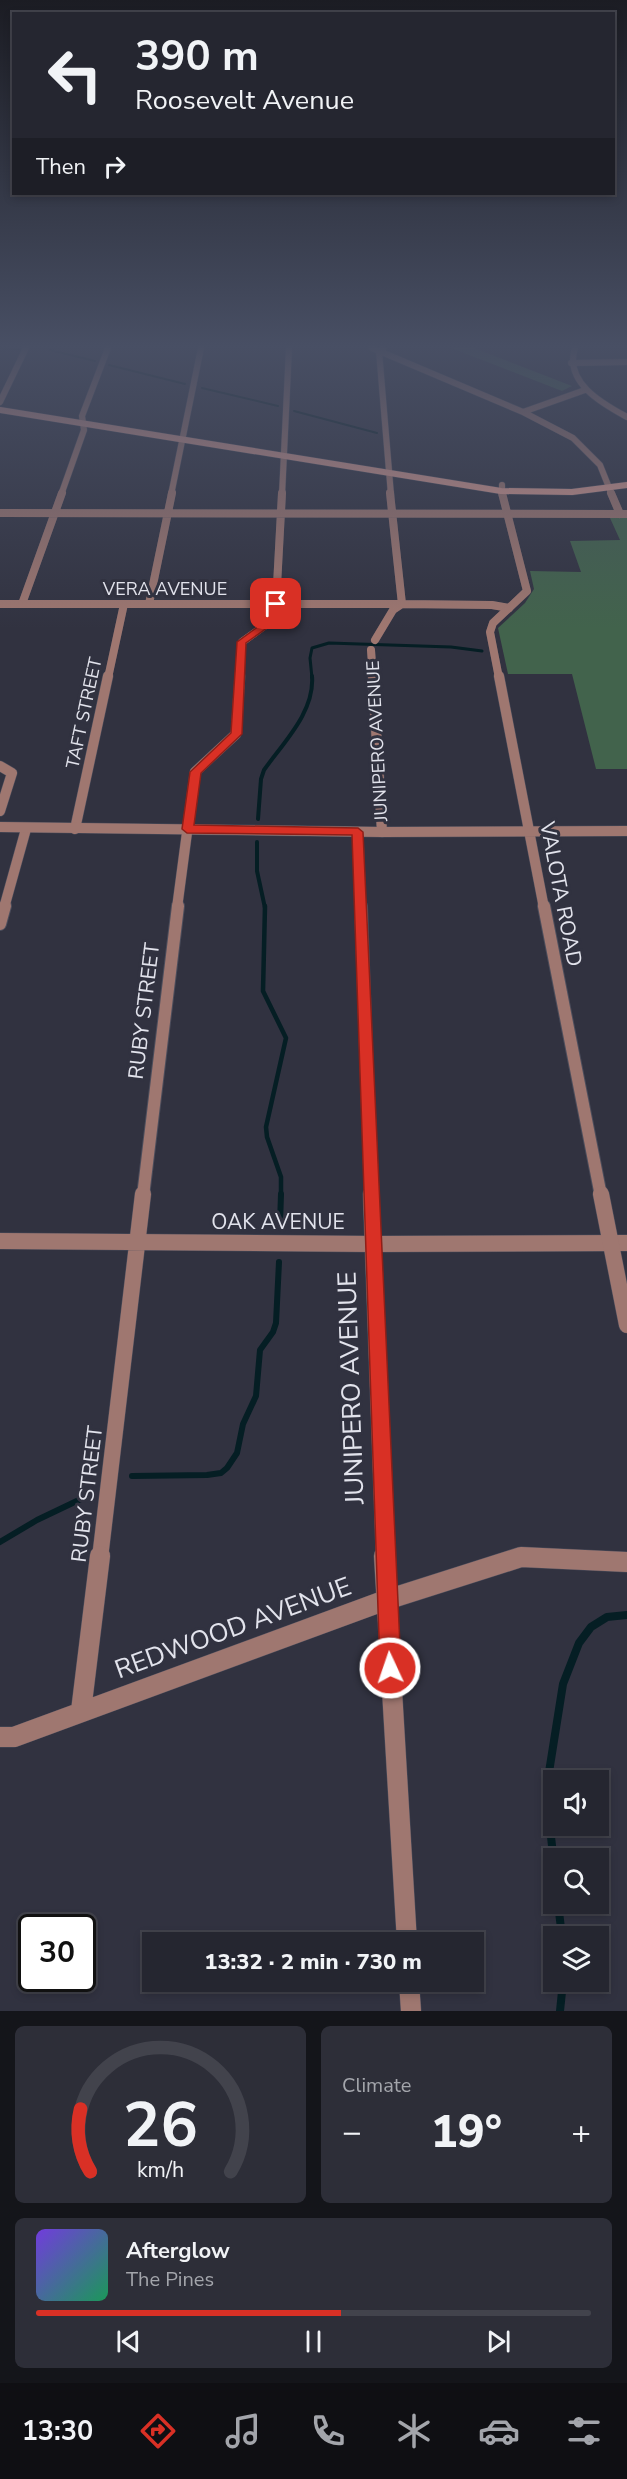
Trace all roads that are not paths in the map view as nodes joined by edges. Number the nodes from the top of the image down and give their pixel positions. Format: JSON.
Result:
{"nodes":[{"id":1,"x":80,"y":442,"type":"edge"},
{"id":2,"x":181,"y":442,"type":"edge"},
{"id":3,"x":200,"y":442,"type":"edge"},
{"id":4,"x":284,"y":442,"type":"edge"},
{"id":5,"x":386,"y":442,"type":"edge"},
{"id":6,"x":576,"y":442,"type":"edge"},
{"id":7,"x":283,"y":455,"type":"junction"},
{"id":8,"x":389,"y":472,"type":"junction"},
{"id":9,"x":627,"y":477,"type":"edge"},
{"id":10,"x":608,"y":484,"type":"junction"},
{"id":11,"x":627,"y":485,"type":"edge"},
{"id":12,"x":502,"y":488,"type":"junction"},
{"id":13,"x":0,"y":513,"type":"edge"},
{"id":14,"x":168,"y":513,"type":"junction"},
{"id":15,"x":394,"y":513,"type":"junction"},
{"id":16,"x":54,"y":514,"type":"junction"},
{"id":17,"x":280,"y":514,"type":"junction"},
{"id":18,"x":507,"y":514,"type":"junction"},
{"id":19,"x":624,"y":514,"type":"edge"},
{"id":20,"x":0,"y":604,"type":"edge"},
{"id":21,"x":22,"y":604,"type":"junction"},
{"id":22,"x":124,"y":604,"type":"junction"},
{"id":23,"x":149,"y":604,"type":"junction"},
{"id":24,"x":276,"y":604,"type":"junction"},
{"id":25,"x":402,"y":604,"type":"junction"},
{"id":26,"x":509,"y":608,"type":"junction"},
{"id":27,"x":0,"y":767,"type":"edge"},
{"id":28,"x":0,"y":811,"type":"edge"},
{"id":29,"x":0,"y":827,"type":"edge"},
{"id":30,"x":26,"y":829,"type":"junction"},
{"id":31,"x":75,"y":829,"type":"junction"},
{"id":32,"x":187,"y":829,"type":"junction"},
{"id":33,"x":529,"y":831,"type":"junction"},
{"id":34,"x":627,"y":831,"type":"edge"},
{"id":35,"x":358,"y":832,"type":"junction"},
{"id":36,"x":382,"y":832,"type":"junction"},
{"id":37,"x":0,"y":924,"type":"edge"},
{"id":38,"x":0,"y":1240,"type":"edge"},
{"id":39,"x":609,"y":1242,"type":"junction"},
{"id":40,"x":136,"y":1243,"type":"junction"},
{"id":41,"x":627,"y":1243,"type":"edge"},
{"id":42,"x":373,"y":1244,"type":"junction"},
{"id":43,"x":627,"y":1325,"type":"edge"},
{"id":44,"x":627,"y":1562,"type":"edge"},
{"id":45,"x":386,"y":1600,"type":"junction"},
{"id":46,"x":81,"y":1711,"type":"junction"},
{"id":47,"x":0,"y":1737,"type":"edge"},
{"id":48,"x":405,"y":1932,"type":"edge"},
{"id":49,"x":410,"y":1992,"type":"edge"},
{"id":50,"x":411,"y":2011,"type":"edge"}],
"edges":[{"from":1,"to":16,"type":"street"},
{"from":2,"to":14,"type":"street"},
{"from":3,"to":7,"type":"main road"},
{"from":4,"to":7,"type":"street","name":"RUBY STREET"},
{"from":5,"to":8,"type":"street"},
{"from":6,"to":10,"type":"street"},
{"from":7,"to":8,"type":"main road"},
{"from":7,"to":17,"type":"street","name":"RUBY STREET"},
{"from":8,"to":12,"type":"main road"},
{"from":8,"to":15,"type":"street"},
{"from":9,"to":10,"type":"main road"},
{"from":10,"to":11,"type":"main road"},
{"from":10,"to":12,"type":"main road"},
{"from":10,"to":19,"type":"street"},
{"from":12,"to":18,"type":"street","name":"VALOTA ROAD"},
{"from":13,"to":16,"type":"street"},
{"from":14,"to":16,"type":"street"},
{"from":14,"to":17,"type":"street"},
{"from":14,"to":23,"type":"street"},
{"from":15,"to":17,"type":"street"},
{"from":15,"to":18,"type":"street"},
{"from":15,"to":25,"type":"street"},
{"from":16,"to":21,"type":"street"},
{"from":17,"to":24,"type":"street","name":"RUBY STREET"},
{"from":18,"to":19,"type":"street"},
{"from":18,"to":26,"type":"street","name":"VALOTA ROAD"},
{"from":20,"to":21,"type":"street","name":"VERA AVENUE"},
{"from":21,"to":22,"type":"street","name":"VERA AVENUE"},
{"from":22,"to":23,"type":"street","name":"VERA AVENUE"},
{"from":22,"to":31,"type":"street","name":"TAFT STREET"},
{"from":23,"to":24,"type":"street","name":"VERA AVENUE"},
{"from":24,"to":25,"type":"street","name":"VERA AVENUE"},
{"from":24,"to":32,"type":"street","name":"RUBY STREET"},
{"from":25,"to":26,"type":"street","name":"VERA AVENUE"},
{"from":25,"to":36,"type":"street","name":"JUNIPERO AVENUE"},
{"from":26,"to":33,"type":"street","name":"VALOTA ROAD"},
{"from":27,"to":28,"type":"street"},
{"from":29,"to":30,"type":"street"},
{"from":30,"to":31,"type":"street"},
{"from":30,"to":37,"type":"street"},
{"from":31,"to":32,"type":"street"},
{"from":32,"to":35,"type":"street"},
{"from":32,"to":40,"type":"street","name":"RUBY STREET"},
{"from":33,"to":34,"type":"street"},
{"from":33,"to":36,"type":"street"},
{"from":33,"to":39,"type":"street","name":"VALOTA ROAD"},
{"from":35,"to":36,"type":"street"},
{"from":35,"to":42,"type":"street","name":"JUNIPERO AVENUE"},
{"from":38,"to":40,"type":"street","name":"OAK AVENUE"},
{"from":39,"to":41,"type":"street","name":"OAK AVENUE"},
{"from":39,"to":42,"type":"street","name":"OAK AVENUE"},
{"from":39,"to":43,"type":"street","name":"VALOTA ROAD"},
{"from":40,"to":42,"type":"street","name":"OAK AVENUE"},
{"from":40,"to":46,"type":"street","name":"RUBY STREET"},
{"from":42,"to":45,"type":"street","name":"JUNIPERO AVENUE"},
{"from":44,"to":45,"type":"street","name":"REDWOOD AVENUE"},
{"from":45,"to":46,"type":"street","name":"REDWOOD AVENUE"},
{"from":45,"to":48,"type":"street","name":"JUNIPERO AVENUE"},
{"from":46,"to":47,"type":"street","name":"REDWOOD AVENUE"},
{"from":49,"to":50,"type":"street"}]}
